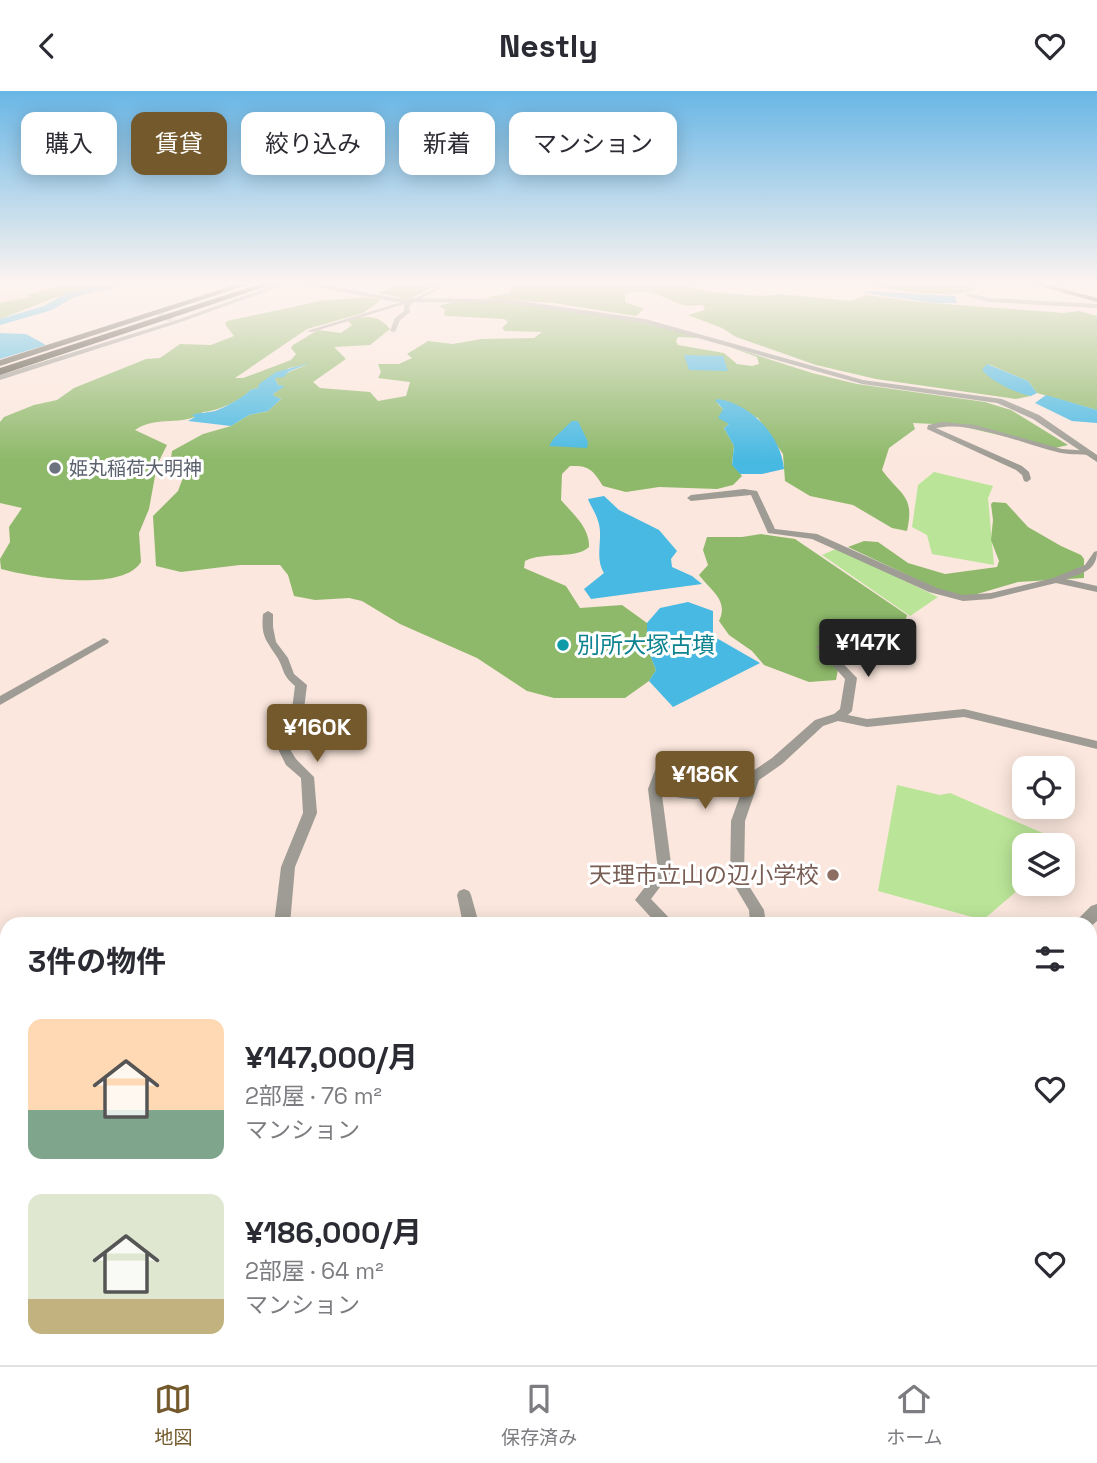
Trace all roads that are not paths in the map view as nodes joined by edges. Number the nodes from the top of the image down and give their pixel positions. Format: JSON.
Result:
{"nodes":[{"id":1,"x":69,"y":341,"type":"edge"},
{"id":2,"x":86,"y":341,"type":"edge"},
{"id":3,"x":89,"y":341,"type":"edge"},
{"id":4,"x":112,"y":341,"type":"edge"},
{"id":5,"x":723,"y":341,"type":"edge"},
{"id":6,"x":0,"y":363,"type":"edge"},
{"id":7,"x":0,"y":370,"type":"edge"},
{"id":8,"x":0,"y":378,"type":"edge"},
{"id":9,"x":1093,"y":456,"type":"edge"},
{"id":10,"x":1027,"y":479,"type":"dead end"},
{"id":11,"x":691,"y":498,"type":"dead end"},
{"id":12,"x":1097,"y":554,"type":"edge"},
{"id":13,"x":1088,"y":567,"type":"junction"},
{"id":14,"x":1097,"y":575,"type":"edge"},
{"id":15,"x":1056,"y":580,"type":"junction"},
{"id":16,"x":1097,"y":589,"type":"edge"},
{"id":17,"x":268,"y":614,"type":"dead end"},
{"id":18,"x":104,"y":641,"type":"dead end"},
{"id":19,"x":821,"y":647,"type":"dead end"},
{"id":20,"x":0,"y":701,"type":"edge"},
{"id":21,"x":838,"y":717,"type":"junction"},
{"id":22,"x":1097,"y":745,"type":"edge"},
{"id":23,"x":665,"y":760,"type":"dead end"},
{"id":24,"x":753,"y":778,"type":"junction"},
{"id":25,"x":655,"y":789,"type":"junction"},
{"id":26,"x":464,"y":895,"type":"dead end"},
{"id":27,"x":283,"y":917,"type":"edge"},
{"id":28,"x":469,"y":917,"type":"edge"},
{"id":29,"x":660,"y":917,"type":"edge"},
{"id":30,"x":757,"y":917,"type":"edge"}],
"edges":[{"from":1,"to":6,"type":"main road"},
{"from":2,"to":7,"type":"highway"},
{"from":3,"to":7,"type":"highway"},
{"from":4,"to":8,"type":"street"},
{"from":5,"to":9,"type":"street"},
{"from":9,"to":10,"type":"street"},
{"from":11,"to":15,"type":"street"},
{"from":12,"to":13,"type":"street"},
{"from":13,"to":14,"type":"street"},
{"from":13,"to":15,"type":"street"},
{"from":15,"to":16,"type":"street"},
{"from":17,"to":27,"type":"street"},
{"from":18,"to":20,"type":"street"},
{"from":19,"to":21,"type":"street"},
{"from":21,"to":22,"type":"street"},
{"from":21,"to":24,"type":"street"},
{"from":23,"to":25,"type":"street"},
{"from":24,"to":25,"type":"street"},
{"from":24,"to":30,"type":"street"},
{"from":25,"to":29,"type":"street"},
{"from":26,"to":28,"type":"street"}]}
